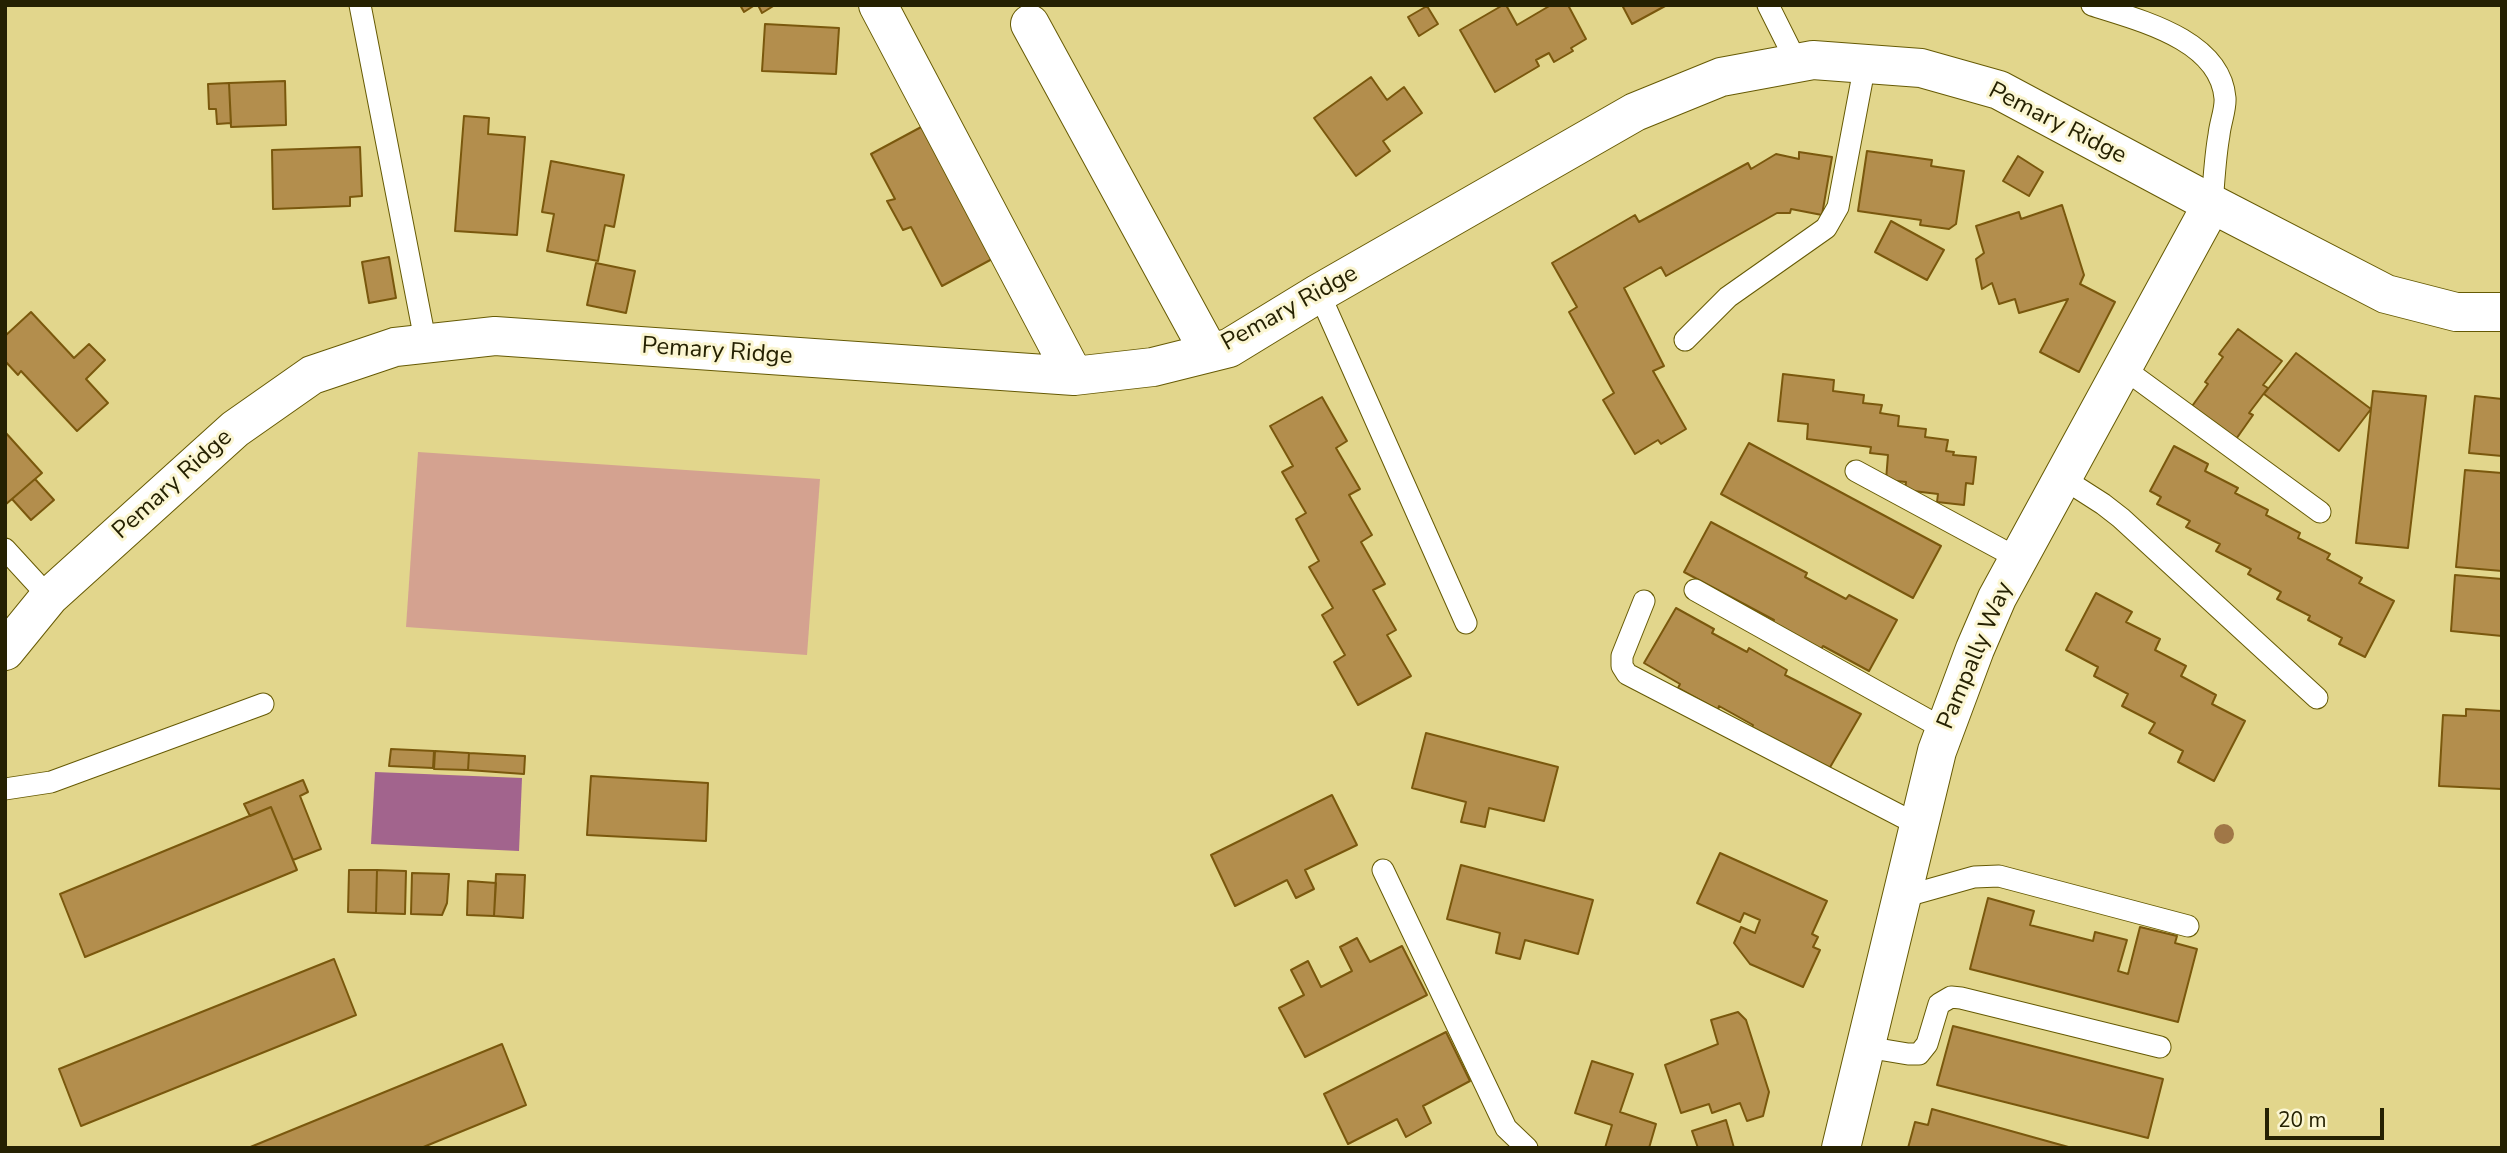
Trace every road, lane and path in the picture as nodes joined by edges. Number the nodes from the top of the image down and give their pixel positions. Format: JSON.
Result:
{"nodes":[{"id":1,"x":360,"y":5,"type":"edge"},
{"id":2,"x":878,"y":5,"type":"edge"},
{"id":3,"x":1768,"y":5,"type":"edge"},
{"id":4,"x":2092,"y":5,"type":"edge"},
{"id":5,"x":1030,"y":24,"type":"dead end"},
{"id":6,"x":1797,"y":63,"type":"junction"},
{"id":7,"x":1864,"y":64,"type":"junction"},
{"id":8,"x":2212,"y":204,"type":"junction"},
{"id":9,"x":1319,"y":293,"type":"junction"},
{"id":10,"x":2502,"y":312,"type":"edge"},
{"id":11,"x":1685,"y":340,"type":"dead end"},
{"id":12,"x":426,"y":345,"type":"junction"},
{"id":13,"x":1209,"y":352,"type":"junction"},
{"id":14,"x":2123,"y":368,"type":"junction"},
{"id":15,"x":1074,"y":376,"type":"junction"},
{"id":16,"x":1856,"y":471,"type":"dead end"},
{"id":17,"x":2064,"y":479,"type":"junction"},
{"id":18,"x":2320,"y":512,"type":"dead end"},
{"id":19,"x":5,"y":549,"type":"edge"},
{"id":20,"x":2019,"y":559,"type":"junction"},
{"id":21,"x":1695,"y":590,"type":"dead end"},
{"id":22,"x":48,"y":597,"type":"junction"},
{"id":23,"x":1644,"y":601,"type":"dead end"},
{"id":24,"x":1466,"y":623,"type":"dead end"},
{"id":25,"x":5,"y":651,"type":"edge"},
{"id":26,"x":2317,"y":698,"type":"dead end"},
{"id":27,"x":263,"y":704,"type":"dead end"},
{"id":28,"x":1944,"y":729,"type":"junction"},
{"id":29,"x":5,"y":789,"type":"edge"},
{"id":30,"x":1920,"y":826,"type":"junction"},
{"id":31,"x":1383,"y":870,"type":"dead end"},
{"id":32,"x":1903,"y":897,"type":"junction"},
{"id":33,"x":2188,"y":926,"type":"dead end"},
{"id":34,"x":1866,"y":1047,"type":"junction"},
{"id":35,"x":2160,"y":1047,"type":"dead end"},
{"id":36,"x":1527,"y":1148,"type":"edge"},
{"id":37,"x":1841,"y":1148,"type":"edge"}],
"edges":[{"from":1,"to":12,"type":"lane"},
{"from":2,"to":15,"type":"street"},
{"from":3,"to":6,"type":"lane"},
{"from":4,"to":8,"type":"lane"},
{"from":5,"to":13,"type":"street"},
{"from":6,"to":7,"type":"street","name":"Pemary Ridge"},
{"from":6,"to":9,"type":"street","name":"Pemary Ridge"},
{"from":7,"to":8,"type":"street","name":"Pemary Ridge"},
{"from":7,"to":11,"type":"lane"},
{"from":8,"to":10,"type":"street","name":"Pemary Ridge"},
{"from":8,"to":14,"type":"street","name":"Pampally Way"},
{"from":9,"to":13,"type":"street","name":"Pemary Ridge"},
{"from":9,"to":24,"type":"lane"},
{"from":12,"to":15,"type":"street","name":"Pemary Ridge"},
{"from":12,"to":22,"type":"street","name":"Pemary Ridge"},
{"from":13,"to":15,"type":"street","name":"Pemary Ridge"},
{"from":14,"to":17,"type":"street","name":"Pampally Way"},
{"from":14,"to":18,"type":"lane"},
{"from":16,"to":20,"type":"lane"},
{"from":17,"to":20,"type":"street","name":"Pampally Way"},
{"from":17,"to":26,"type":"lane"},
{"from":19,"to":22,"type":"lane"},
{"from":20,"to":28,"type":"street","name":"Pampally Way"},
{"from":21,"to":28,"type":"lane"},
{"from":22,"to":25,"type":"street","name":"Pemary Ridge"},
{"from":23,"to":30,"type":"lane"},
{"from":27,"to":29,"type":"lane"},
{"from":28,"to":30,"type":"street","name":"Pampally Way"},
{"from":30,"to":32,"type":"street","name":"Pampally Way"},
{"from":31,"to":36,"type":"lane"},
{"from":32,"to":33,"type":"lane"},
{"from":32,"to":34,"type":"street","name":"Pampally Way"},
{"from":34,"to":35,"type":"lane"},
{"from":34,"to":37,"type":"street","name":"Pampally Way"}]}
